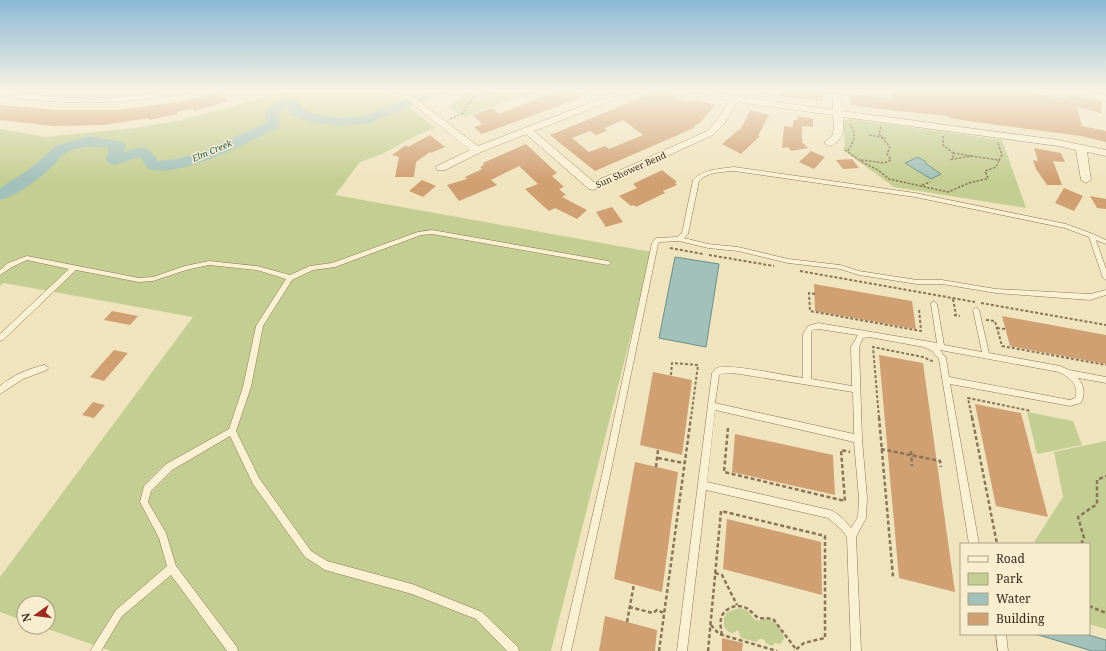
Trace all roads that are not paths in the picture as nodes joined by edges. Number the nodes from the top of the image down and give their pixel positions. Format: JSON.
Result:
{"nodes":[{"id":1,"x":446,"y":120,"type":"edge"},
{"id":2,"x":552,"y":120,"type":"edge"},
{"id":3,"x":723,"y":120,"type":"edge"},
{"id":4,"x":838,"y":120,"type":"edge"},
{"id":5,"x":885,"y":120,"type":"edge"},
{"id":6,"x":527,"y":130,"type":"junction"},
{"id":7,"x":828,"y":143,"type":"dead end"},
{"id":8,"x":1081,"y":147,"type":"junction"},
{"id":9,"x":477,"y":150,"type":"junction"},
{"id":10,"x":1106,"y":153,"type":"edge"},
{"id":11,"x":441,"y":168,"type":"dead end"},
{"id":12,"x":1086,"y":180,"type":"dead end"},
{"id":13,"x":1091,"y":236,"type":"junction"},
{"id":14,"x":680,"y":238,"type":"junction"},
{"id":15,"x":1106,"y":242,"type":"edge"},
{"id":16,"x":608,"y":263,"type":"dead end"},
{"id":17,"x":74,"y":268,"type":"junction"},
{"id":18,"x":0,"y":273,"type":"edge"},
{"id":19,"x":290,"y":278,"type":"junction"},
{"id":20,"x":1106,"y":278,"type":"edge"},
{"id":21,"x":1106,"y":292,"type":"edge"},
{"id":22,"x":934,"y":304,"type":"dead end"},
{"id":23,"x":976,"y":310,"type":"dead end"},
{"id":24,"x":869,"y":334,"type":"junction"},
{"id":25,"x":0,"y":338,"type":"edge"},
{"id":26,"x":926,"y":344,"type":"junction"},
{"id":27,"x":941,"y":347,"type":"junction"},
{"id":28,"x":986,"y":355,"type":"junction"},
{"id":29,"x":44,"y":368,"type":"dead end"},
{"id":30,"x":1068,"y":373,"type":"junction"},
{"id":31,"x":946,"y":380,"type":"junction"},
{"id":32,"x":1106,"y":380,"type":"edge"},
{"id":33,"x":807,"y":382,"type":"junction"},
{"id":34,"x":857,"y":390,"type":"junction"},
{"id":35,"x":0,"y":391,"type":"edge"},
{"id":36,"x":712,"y":406,"type":"junction"},
{"id":37,"x":232,"y":431,"type":"junction"},
{"id":38,"x":858,"y":439,"type":"junction"},
{"id":39,"x":702,"y":485,"type":"junction"},
{"id":40,"x":851,"y":536,"type":"junction"},
{"id":41,"x":974,"y":543,"type":"edge"},
{"id":42,"x":172,"y":568,"type":"junction"},
{"id":43,"x":1001,"y":635,"type":"edge"},
{"id":44,"x":94,"y":651,"type":"edge"},
{"id":45,"x":233,"y":651,"type":"edge"},
{"id":46,"x":514,"y":651,"type":"edge"},
{"id":47,"x":566,"y":651,"type":"edge"},
{"id":48,"x":682,"y":651,"type":"edge"},
{"id":49,"x":856,"y":651,"type":"edge"},
{"id":50,"x":1003,"y":651,"type":"edge"}],
"edges":[{"from":1,"to":9,"type":"street"},
{"from":2,"to":6,"type":"street"},
{"from":3,"to":6,"type":"street","name":"Sun Shower Bend"},
{"from":4,"to":7,"type":"street"},
{"from":5,"to":8,"type":"street"},
{"from":6,"to":9,"type":"street"},
{"from":8,"to":10,"type":"street"},
{"from":8,"to":12,"type":"street"},
{"from":9,"to":11,"type":"street"},
{"from":13,"to":14,"type":"lane"},
{"from":13,"to":15,"type":"lane"},
{"from":13,"to":20,"type":"lane"},
{"from":14,"to":21,"type":"lane"},
{"from":14,"to":47,"type":"lane"},
{"from":16,"to":19,"type":"lane"},
{"from":17,"to":18,"type":"lane"},
{"from":17,"to":19,"type":"lane"},
{"from":17,"to":25,"type":"lane"},
{"from":19,"to":37,"type":"lane"},
{"from":22,"to":27,"type":"lane"},
{"from":23,"to":28,"type":"lane"},
{"from":24,"to":26,"type":"lane"},
{"from":24,"to":33,"type":"lane"},
{"from":24,"to":34,"type":"lane"},
{"from":26,"to":27,"type":"lane"},
{"from":26,"to":31,"type":"lane"},
{"from":27,"to":28,"type":"lane"},
{"from":28,"to":30,"type":"lane"},
{"from":29,"to":35,"type":"lane"},
{"from":30,"to":31,"type":"lane"},
{"from":30,"to":32,"type":"lane"},
{"from":31,"to":41,"type":"lane"},
{"from":33,"to":34,"type":"lane"},
{"from":33,"to":36,"type":"lane"},
{"from":34,"to":38,"type":"lane"},
{"from":36,"to":38,"type":"lane"},
{"from":36,"to":39,"type":"lane"},
{"from":37,"to":42,"type":"lane"},
{"from":37,"to":46,"type":"lane"},
{"from":38,"to":40,"type":"lane"},
{"from":39,"to":40,"type":"lane"},
{"from":39,"to":48,"type":"lane"},
{"from":40,"to":49,"type":"lane"},
{"from":42,"to":44,"type":"lane"},
{"from":42,"to":45,"type":"lane"},
{"from":43,"to":50,"type":"lane"}]}
